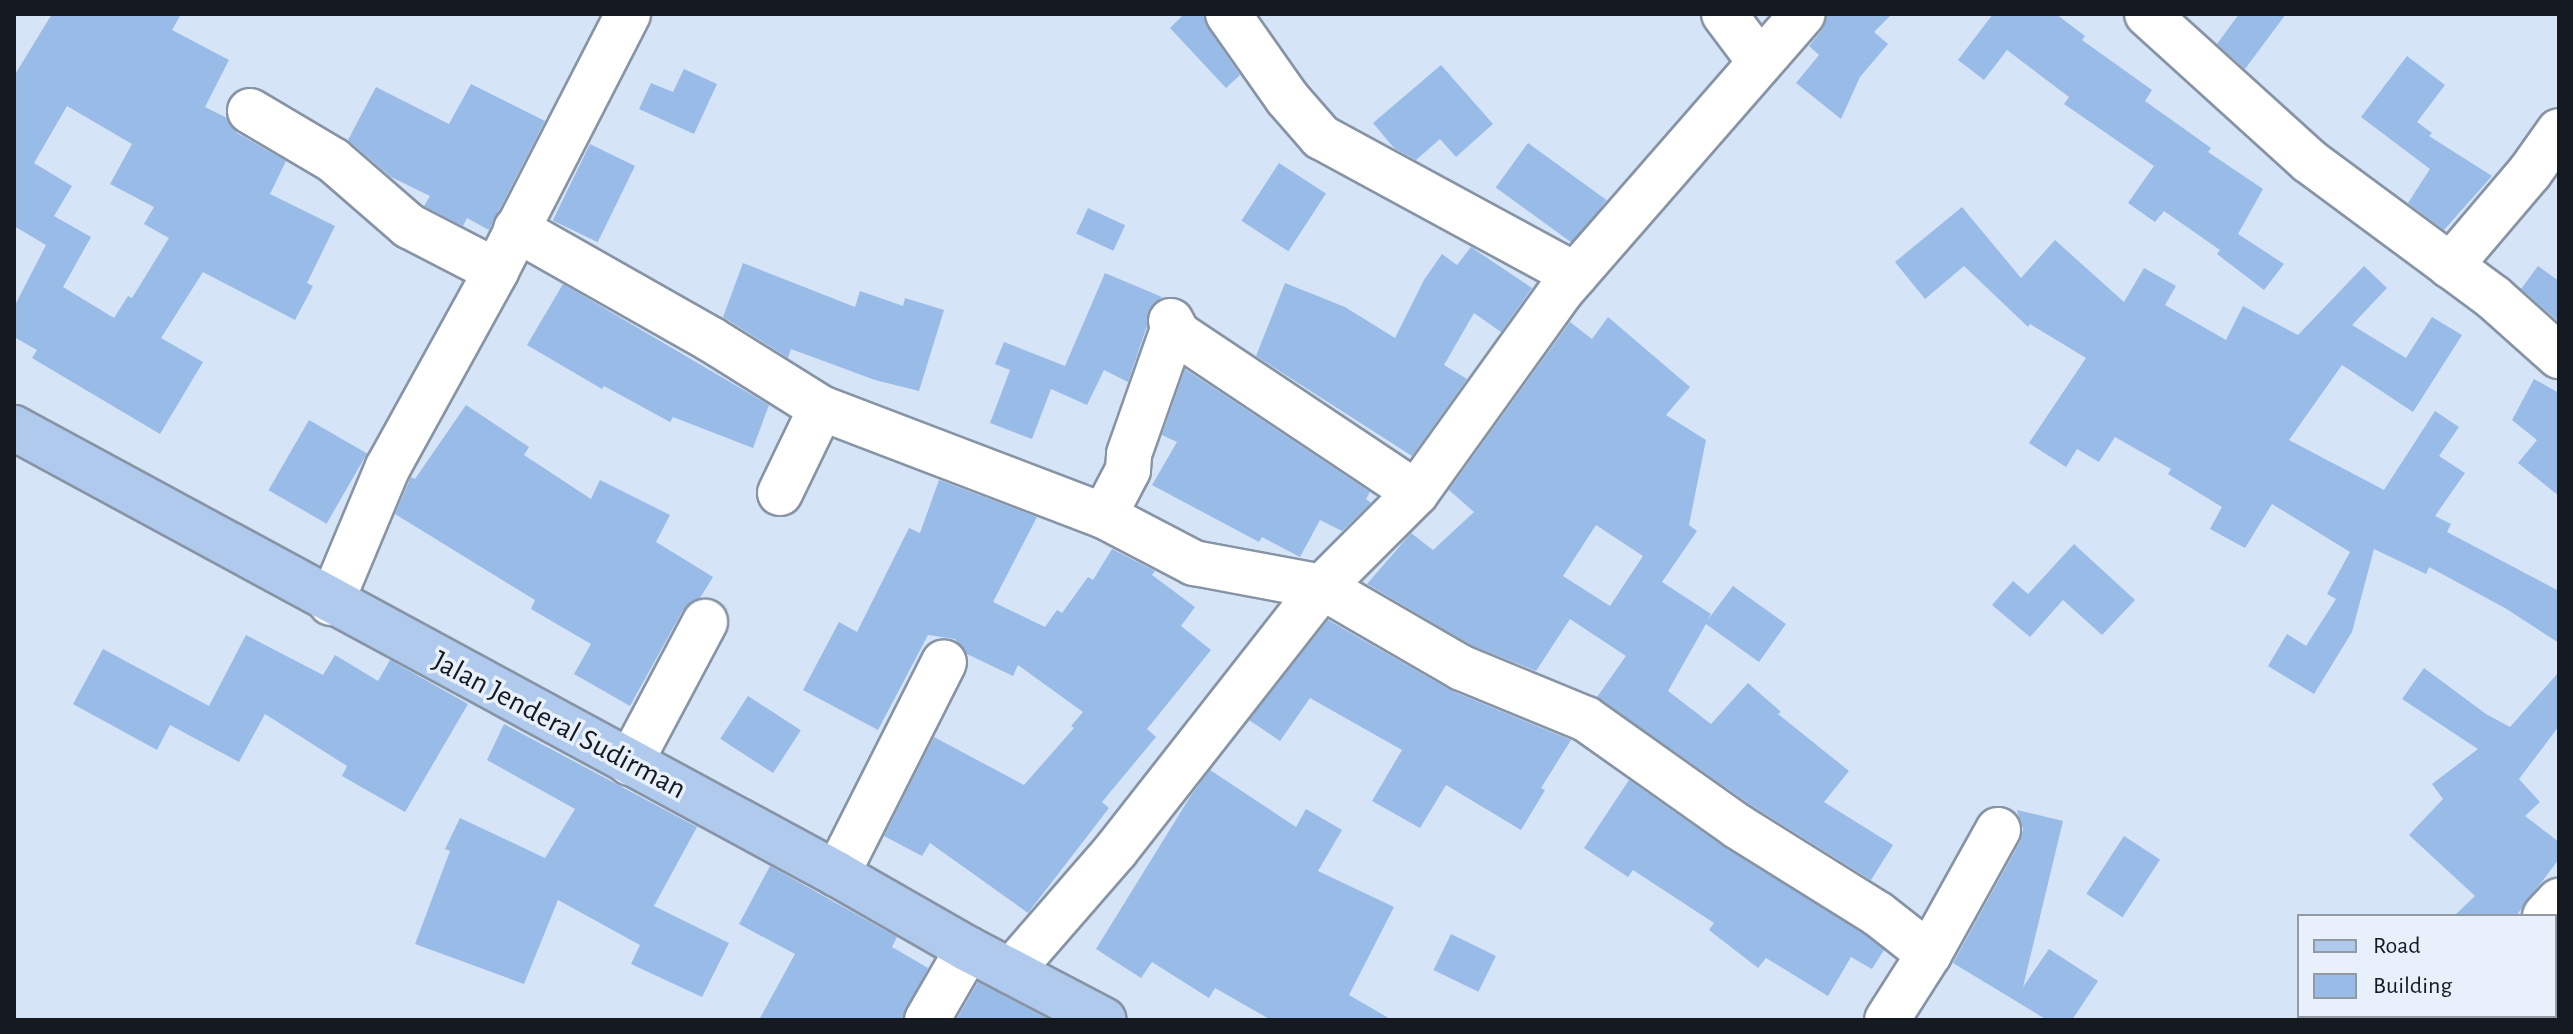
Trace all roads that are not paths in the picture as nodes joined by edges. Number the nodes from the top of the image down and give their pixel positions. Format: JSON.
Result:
{"nodes":[{"id":1,"x":628,"y":14,"type":"edge"},
{"id":2,"x":1228,"y":14,"type":"edge"},
{"id":3,"x":1724,"y":14,"type":"edge"},
{"id":4,"x":1803,"y":14,"type":"edge"},
{"id":5,"x":2147,"y":14,"type":"edge"},
{"id":6,"x":1760,"y":62,"type":"junction"},
{"id":7,"x":250,"y":111,"type":"dead end"},
{"id":8,"x":2559,"y":131,"type":"edge"},
{"id":9,"x":516,"y":229,"type":"junction"},
{"id":10,"x":2450,"y":266,"type":"junction"},
{"id":11,"x":496,"y":271,"type":"junction"},
{"id":12,"x":1575,"y":275,"type":"junction"},
{"id":13,"x":2559,"y":356,"type":"edge"},
{"id":14,"x":821,"y":408,"type":"junction"},
{"id":15,"x":14,"y":428,"type":"edge"},
{"id":16,"x":780,"y":493,"type":"dead end"},
{"id":17,"x":1416,"y":493,"type":"junction"},
{"id":18,"x":1104,"y":516,"type":"junction"},
{"id":19,"x":1322,"y":587,"type":"junction"},
{"id":20,"x":331,"y":603,"type":"junction"},
{"id":21,"x":705,"y":622,"type":"dead end"},
{"id":22,"x":944,"y":662,"type":"dead end"},
{"id":23,"x":630,"y":763,"type":"junction"},
{"id":24,"x":1998,"y":830,"type":"dead end"},
{"id":25,"x":837,"y":874,"type":"junction"},
{"id":26,"x":968,"y":949,"type":"junction"},
{"id":27,"x":1929,"y":954,"type":"junction"},
{"id":28,"x":1011,"y":971,"type":"junction"},
{"id":29,"x":927,"y":1020,"type":"edge"},
{"id":30,"x":1104,"y":1020,"type":"edge"},
{"id":31,"x":1887,"y":1020,"type":"edge"}],
"edges":[{"from":1,"to":9,"type":"street"},
{"from":2,"to":12,"type":"street"},
{"from":3,"to":6,"type":"street"},
{"from":4,"to":6,"type":"street"},
{"from":5,"to":10,"type":"street"},
{"from":6,"to":12,"type":"street"},
{"from":7,"to":11,"type":"street"},
{"from":8,"to":10,"type":"street"},
{"from":9,"to":11,"type":"street"},
{"from":9,"to":14,"type":"street"},
{"from":10,"to":13,"type":"street"},
{"from":11,"to":20,"type":"street"},
{"from":12,"to":17,"type":"street"},
{"from":14,"to":16,"type":"street"},
{"from":14,"to":18,"type":"street"},
{"from":15,"to":20,"type":"main road","name":"Jalan Jenderal Sudirman"},
{"from":17,"to":18,"type":"street"},
{"from":17,"to":19,"type":"street"},
{"from":18,"to":19,"type":"street"},
{"from":19,"to":27,"type":"street"},
{"from":19,"to":28,"type":"street"},
{"from":20,"to":23,"type":"main road","name":"Jalan Jenderal Sudirman"},
{"from":21,"to":23,"type":"street"},
{"from":22,"to":25,"type":"street"},
{"from":23,"to":25,"type":"main road","name":"Jalan Jenderal Sudirman"},
{"from":24,"to":27,"type":"street"},
{"from":25,"to":26,"type":"main road","name":"Jalan Jenderal Sudirman"},
{"from":26,"to":28,"type":"main road","name":"Jalan Jenderal Sudirman"},
{"from":26,"to":29,"type":"street"},
{"from":27,"to":31,"type":"street"},
{"from":28,"to":30,"type":"main road","name":"Jalan Jenderal Sudirman"}]}
